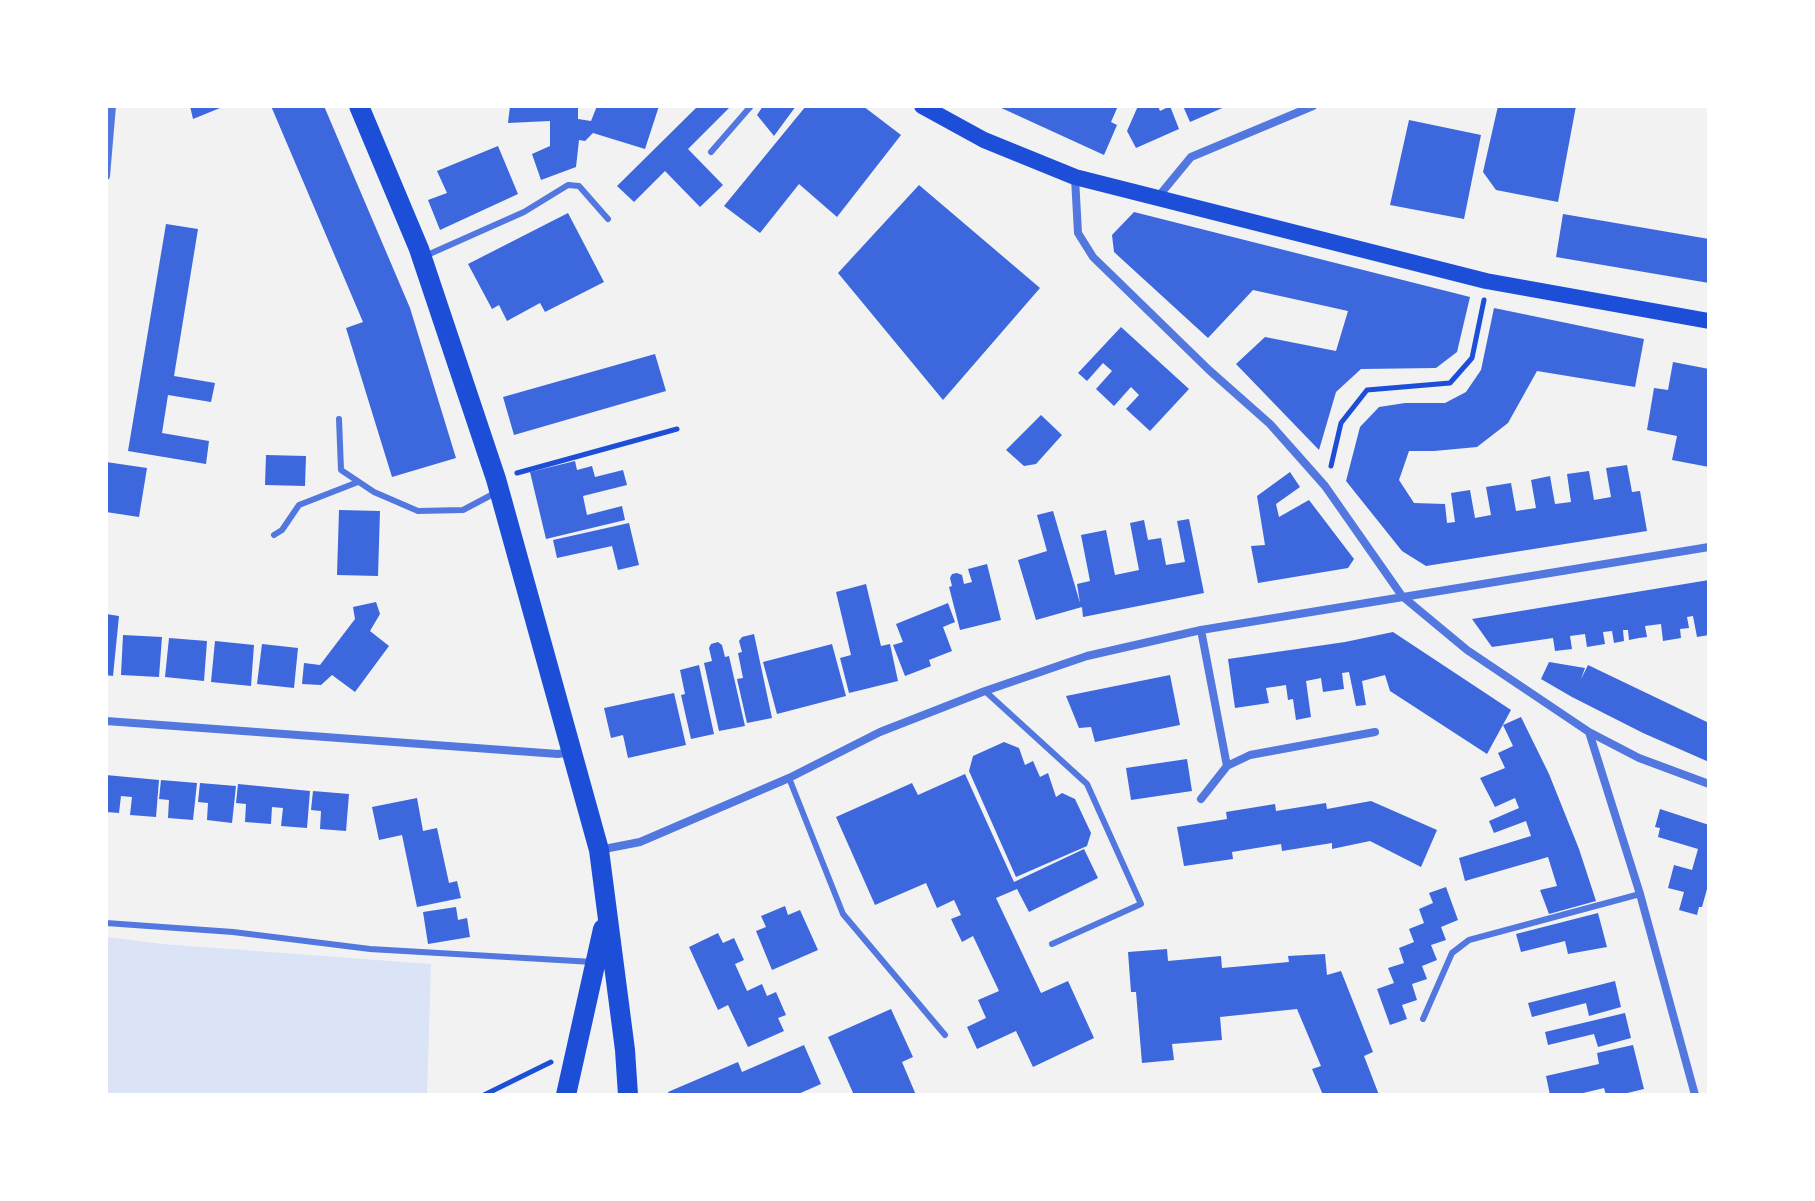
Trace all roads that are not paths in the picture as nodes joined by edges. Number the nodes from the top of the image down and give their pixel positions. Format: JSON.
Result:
{"nodes":[{"id":1,"x":112,"y":106,"type":"edge"},
{"id":2,"x":359,"y":106,"type":"edge"},
{"id":3,"x":751,"y":106,"type":"edge"},
{"id":4,"x":922,"y":106,"type":"edge"},
{"id":5,"x":1313,"y":106,"type":"edge"},
{"id":6,"x":711,"y":152,"type":"dead end"},
{"id":7,"x":106,"y":176,"type":"edge"},
{"id":8,"x":1075,"y":177,"type":"junction"},
{"id":9,"x":1157,"y":197,"type":"junction"},
{"id":10,"x":608,"y":219,"type":"dead end"},
{"id":11,"x":422,"y":258,"type":"junction"},
{"id":12,"x":1709,"y":321,"type":"edge"},
{"id":13,"x":339,"y":419,"type":"dead end"},
{"id":14,"x":358,"y":482,"type":"junction"},
{"id":15,"x":498,"y":485,"type":"junction"},
{"id":16,"x":274,"y":535,"type":"dead end"},
{"id":17,"x":1709,"y":547,"type":"edge"},
{"id":18,"x":1402,"y":596,"type":"junction"},
{"id":19,"x":1201,"y":630,"type":"junction"},
{"id":20,"x":985,"y":691,"type":"junction"},
{"id":21,"x":106,"y":721,"type":"edge"},
{"id":22,"x":1375,"y":732,"type":"dead end"},
{"id":23,"x":1589,"y":732,"type":"junction"},
{"id":24,"x":572,"y":752,"type":"junction"},
{"id":25,"x":1227,"y":766,"type":"junction"},
{"id":26,"x":789,"y":778,"type":"junction"},
{"id":27,"x":1709,"y":784,"type":"edge"},
{"id":28,"x":1201,"y":799,"type":"dead end"},
{"id":29,"x":599,"y":850,"type":"junction"},
{"id":30,"x":1640,"y":894,"type":"junction"},
{"id":31,"x":606,"y":914,"type":"junction"},
{"id":32,"x":106,"y":923,"type":"edge"},
{"id":33,"x":1052,"y":944,"type":"dead end"},
{"id":34,"x":597,"y":962,"type":"junction"},
{"id":35,"x":1423,"y":1019,"type":"dead end"},
{"id":36,"x":945,"y":1035,"type":"dead end"},
{"id":37,"x":566,"y":1095,"type":"edge"},
{"id":38,"x":628,"y":1095,"type":"edge"},
{"id":39,"x":1695,"y":1095,"type":"edge"}],
"edges":[{"from":1,"to":7,"type":"street"},
{"from":2,"to":11,"type":"main road"},
{"from":3,"to":6,"type":"lane"},
{"from":4,"to":8,"type":"main road"},
{"from":5,"to":9,"type":"street"},
{"from":8,"to":9,"type":"main road"},
{"from":8,"to":18,"type":"street"},
{"from":9,"to":12,"type":"main road"},
{"from":10,"to":11,"type":"lane"},
{"from":11,"to":15,"type":"main road"},
{"from":13,"to":14,"type":"lane"},
{"from":14,"to":15,"type":"lane"},
{"from":14,"to":16,"type":"lane"},
{"from":15,"to":24,"type":"main road"},
{"from":17,"to":18,"type":"street"},
{"from":18,"to":19,"type":"street"},
{"from":18,"to":23,"type":"street"},
{"from":19,"to":20,"type":"street"},
{"from":19,"to":25,"type":"street"},
{"from":20,"to":26,"type":"street"},
{"from":20,"to":33,"type":"lane"},
{"from":21,"to":24,"type":"street"},
{"from":22,"to":25,"type":"street"},
{"from":23,"to":27,"type":"street"},
{"from":23,"to":30,"type":"street"},
{"from":24,"to":29,"type":"main road"},
{"from":25,"to":28,"type":"street"},
{"from":26,"to":29,"type":"street"},
{"from":26,"to":36,"type":"lane"},
{"from":29,"to":31,"type":"main road"},
{"from":30,"to":35,"type":"lane"},
{"from":30,"to":39,"type":"street"},
{"from":31,"to":34,"type":"main road"},
{"from":31,"to":38,"type":"main road"},
{"from":32,"to":34,"type":"lane"},
{"from":34,"to":37,"type":"main road"}]}
